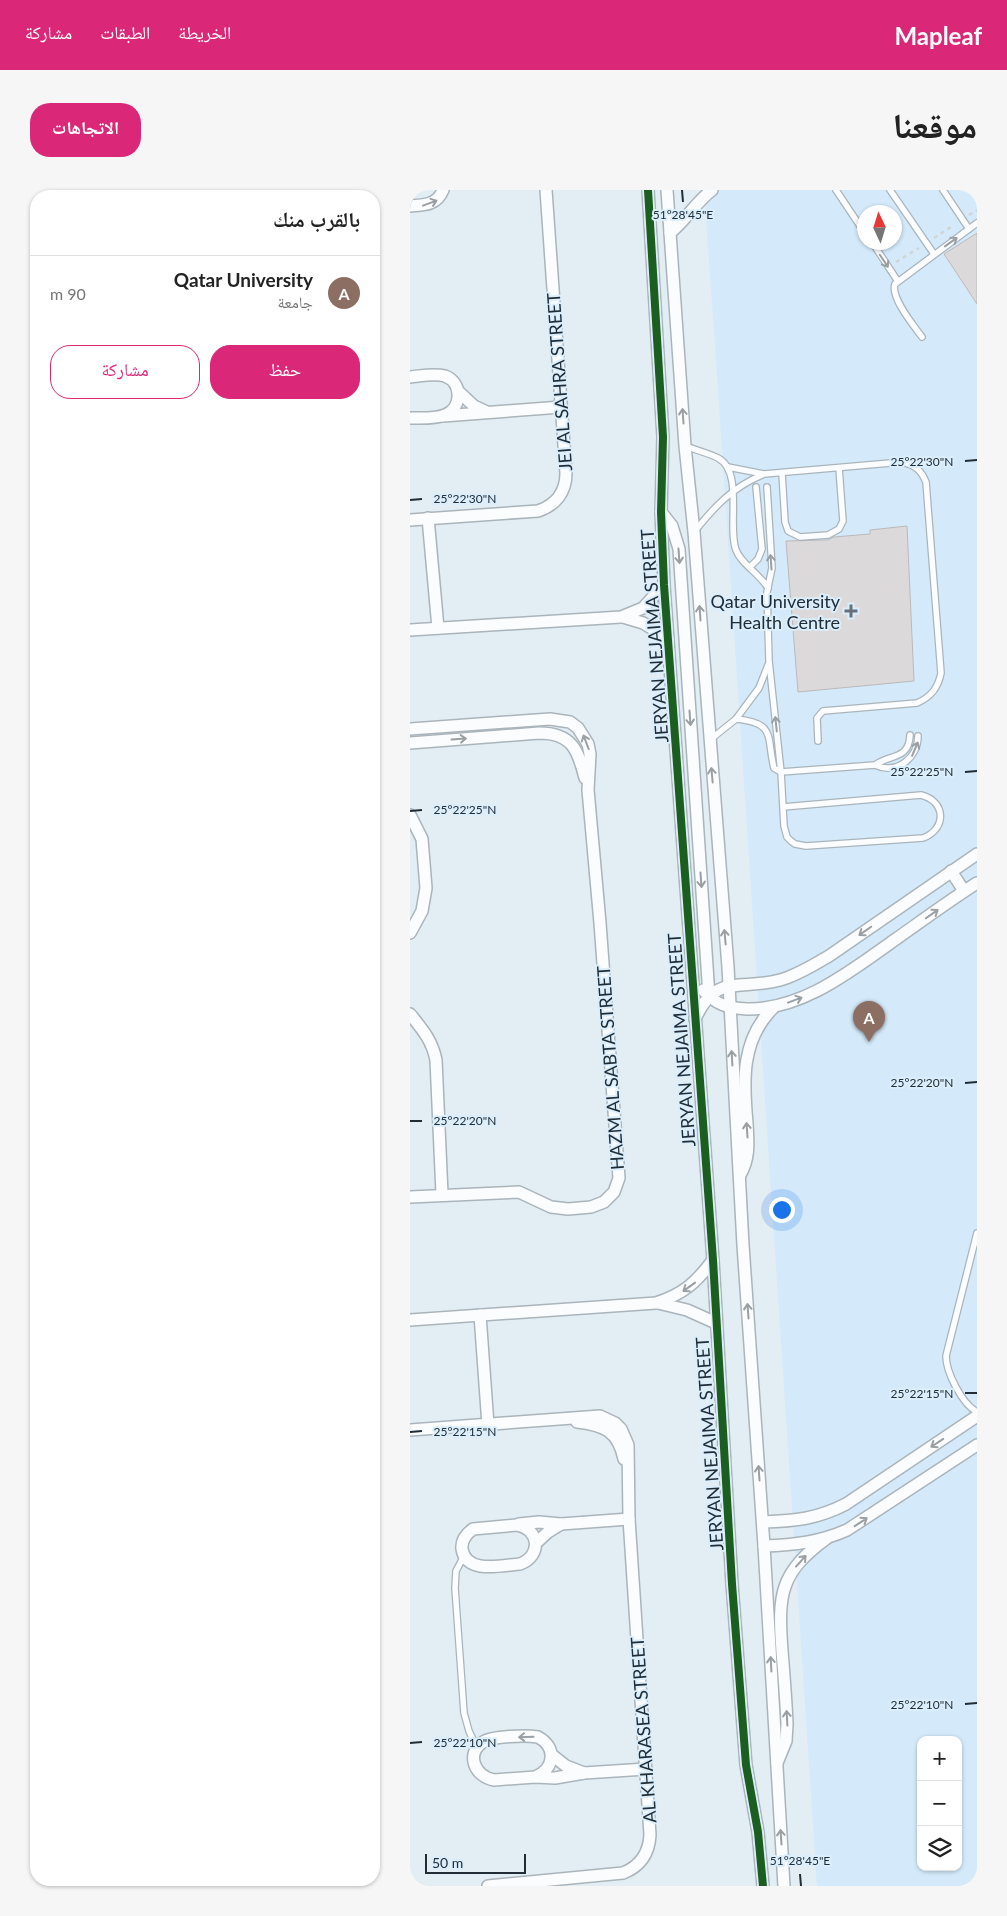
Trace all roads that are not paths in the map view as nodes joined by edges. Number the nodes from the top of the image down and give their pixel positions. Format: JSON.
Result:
{"nodes":[{"id":1,"x":443,"y":190,"type":"edge"},
{"id":2,"x":546,"y":190,"type":"edge"},
{"id":3,"x":648,"y":190,"type":"edge"},
{"id":4,"x":667,"y":190,"type":"edge"},
{"id":5,"x":712,"y":190,"type":"edge"},
{"id":6,"x":836,"y":190,"type":"edge"},
{"id":7,"x":890,"y":190,"type":"edge"},
{"id":8,"x":943,"y":190,"type":"edge"},
{"id":9,"x":410,"y":206,"type":"edge"},
{"id":10,"x":857,"y":222,"type":"edge"},
{"id":11,"x":977,"y":223,"type":"edge"},
{"id":12,"x":969,"y":229,"type":"junction"},
{"id":13,"x":670,"y":233,"type":"junction"},
{"id":14,"x":877,"y":250,"type":"edge"},
{"id":15,"x":934,"y":254,"type":"junction"},
{"id":16,"x":897,"y":280,"type":"junction"},
{"id":17,"x":922,"y":338,"type":"dead end"},
{"id":18,"x":410,"y":377,"type":"edge"},
{"id":19,"x":458,"y":391,"type":"junction"},
{"id":20,"x":561,"y":407,"type":"junction"},
{"id":21,"x":487,"y":412,"type":"junction"},
{"id":22,"x":441,"y":416,"type":"junction"},
{"id":23,"x":410,"y":418,"type":"edge"},
{"id":24,"x":686,"y":446,"type":"junction"},
{"id":25,"x":728,"y":466,"type":"junction"},
{"id":26,"x":839,"y":468,"type":"junction"},
{"id":27,"x":782,"y":473,"type":"junction"},
{"id":28,"x":764,"y":474,"type":"junction"},
{"id":29,"x":756,"y":487,"type":"dead end"},
{"id":30,"x":767,"y":487,"type":"dead end"},
{"id":31,"x":732,"y":492,"type":"junction"},
{"id":32,"x":661,"y":512,"type":"junction"},
{"id":33,"x":428,"y":518,"type":"junction"},
{"id":34,"x":410,"y":520,"type":"edge"},
{"id":35,"x":694,"y":532,"type":"junction"},
{"id":36,"x":770,"y":543,"type":"junction"},
{"id":37,"x":761,"y":544,"type":"junction"},
{"id":38,"x":750,"y":566,"type":"junction"},
{"id":39,"x":664,"y":585,"type":"junction"},
{"id":40,"x":768,"y":588,"type":"junction"},
{"id":41,"x":621,"y":617,"type":"junction"},
{"id":42,"x":438,"y":628,"type":"junction"},
{"id":43,"x":410,"y":630,"type":"edge"},
{"id":44,"x":668,"y":638,"type":"junction"},
{"id":45,"x":769,"y":660,"type":"junction"},
{"id":46,"x":560,"y":720,"type":"junction"},
{"id":47,"x":736,"y":720,"type":"junction"},
{"id":48,"x":481,"y":724,"type":"junction"},
{"id":49,"x":428,"y":728,"type":"junction"},
{"id":50,"x":410,"y":730,"type":"edge"},
{"id":51,"x":557,"y":735,"type":"junction"},
{"id":52,"x":910,"y":735,"type":"dead end"},
{"id":53,"x":918,"y":736,"type":"dead end"},
{"id":54,"x":482,"y":738,"type":"junction"},
{"id":55,"x":710,"y":740,"type":"junction"},
{"id":56,"x":818,"y":741,"type":"dead end"},
{"id":57,"x":429,"y":742,"type":"junction"},
{"id":58,"x":410,"y":743,"type":"edge"},
{"id":59,"x":875,"y":765,"type":"junction"},
{"id":60,"x":781,"y":772,"type":"junction"},
{"id":61,"x":588,"y":790,"type":"junction"},
{"id":62,"x":783,"y":807,"type":"junction"},
{"id":63,"x":410,"y":815,"type":"edge"},
{"id":64,"x":977,"y":854,"type":"edge"},
{"id":65,"x":951,"y":871,"type":"junction"},
{"id":66,"x":977,"y":883,"type":"edge"},
{"id":67,"x":964,"y":891,"type":"junction"},
{"id":68,"x":422,"y":912,"type":"junction"},
{"id":69,"x":410,"y":918,"type":"edge"},
{"id":70,"x":410,"y":933,"type":"edge"},
{"id":71,"x":691,"y":969,"type":"junction"},
{"id":72,"x":728,"y":986,"type":"junction"},
{"id":73,"x":709,"y":996,"type":"junction"},
{"id":74,"x":729,"y":1008,"type":"junction"},
{"id":75,"x":773,"y":1008,"type":"junction"},
{"id":76,"x":410,"y":1014,"type":"edge"},
{"id":77,"x":695,"y":1020,"type":"junction"},
{"id":78,"x":739,"y":1177,"type":"junction"},
{"id":79,"x":442,"y":1194,"type":"junction"},
{"id":80,"x":410,"y":1197,"type":"edge"},
{"id":81,"x":977,"y":1233,"type":"edge"},
{"id":82,"x":713,"y":1260,"type":"junction"},
{"id":83,"x":656,"y":1303,"type":"junction"},
{"id":84,"x":480,"y":1315,"type":"junction"},
{"id":85,"x":410,"y":1320,"type":"edge"},
{"id":86,"x":716,"y":1323,"type":"junction"},
{"id":87,"x":977,"y":1412,"type":"edge"},
{"id":88,"x":977,"y":1416,"type":"edge"},
{"id":89,"x":488,"y":1425,"type":"junction"},
{"id":90,"x":410,"y":1430,"type":"edge"},
{"id":91,"x":977,"y":1445,"type":"edge"},
{"id":92,"x":629,"y":1518,"type":"junction"},
{"id":93,"x":763,"y":1522,"type":"junction"},
{"id":94,"x":561,"y":1524,"type":"junction"},
{"id":95,"x":517,"y":1525,"type":"junction"},
{"id":96,"x":827,"y":1538,"type":"junction"},
{"id":97,"x":536,"y":1543,"type":"junction"},
{"id":98,"x":764,"y":1546,"type":"junction"},
{"id":99,"x":464,"y":1556,"type":"junction"},
{"id":100,"x":477,"y":1748,"type":"junction"},
{"id":101,"x":552,"y":1755,"type":"junction"},
{"id":102,"x":776,"y":1765,"type":"junction"},
{"id":103,"x":646,"y":1769,"type":"junction"},
{"id":104,"x":584,"y":1773,"type":"junction"},
{"id":105,"x":535,"y":1777,"type":"junction"},
{"id":106,"x":528,"y":1884,"type":"edge"},
{"id":107,"x":488,"y":1886,"type":"edge"},
{"id":108,"x":763,"y":1886,"type":"edge"},
{"id":109,"x":784,"y":1886,"type":"edge"}],
"edges":[{"from":9,"to":1,"type":"street","one_way":true},
{"from":2,"to":20,"type":"street","name":"JEI AL SAHRA STREET"},
{"from":3,"to":32,"type":"street","name":"JERYAN NEJAIMA STREET"},
{"from":4,"to":13,"type":"street"},
{"from":5,"to":13,"type":"street"},
{"from":6,"to":10,"type":"lane"},
{"from":7,"to":15,"type":"lane"},
{"from":8,"to":12,"type":"lane"},
{"from":11,"to":12,"type":"lane"},
{"from":15,"to":12,"type":"lane","one_way":true},
{"from":24,"to":13,"type":"street","one_way":true},
{"from":14,"to":16,"type":"lane","one_way":true},
{"from":15,"to":16,"type":"lane"},
{"from":16,"to":17,"type":"lane"},
{"from":18,"to":19,"type":"street"},
{"from":19,"to":21,"type":"street"},
{"from":19,"to":22,"type":"street"},
{"from":20,"to":21,"type":"street"},
{"from":20,"to":33,"type":"street","name":"JEI AL SAHRA STREET"},
{"from":21,"to":22,"type":"street"},
{"from":22,"to":23,"type":"street"},
{"from":24,"to":25,"type":"lane"},
{"from":24,"to":35,"type":"street"},
{"from":25,"to":28,"type":"lane"},
{"from":25,"to":31,"type":"lane"},
{"from":26,"to":27,"type":"lane"},
{"from":26,"to":27,"type":"lane"},
{"from":26,"to":56,"type":"lane"},
{"from":27,"to":28,"type":"lane"},
{"from":28,"to":31,"type":"lane"},
{"from":29,"to":37,"type":"lane"},
{"from":30,"to":36,"type":"lane"},
{"from":31,"to":35,"type":"lane"},
{"from":31,"to":38,"type":"lane"},
{"from":32,"to":39,"type":"street","name":"JERYAN NEJAIMA STREET"},
{"from":32,"to":73,"type":"street","one_way":true},
{"from":33,"to":34,"type":"street","name":"JEI AL SAHRA STREET"},
{"from":33,"to":42,"type":"street"},
{"from":55,"to":35,"type":"street","one_way":true},
{"from":36,"to":37,"type":"lane"},
{"from":40,"to":36,"type":"lane","one_way":true},
{"from":37,"to":38,"type":"lane"},
{"from":38,"to":40,"type":"lane"},
{"from":39,"to":41,"type":"street"},
{"from":39,"to":44,"type":"street","name":"JERYAN NEJAIMA STREET"},
{"from":40,"to":45,"type":"lane"},
{"from":41,"to":42,"type":"street"},
{"from":41,"to":44,"type":"street"},
{"from":42,"to":43,"type":"street"},
{"from":44,"to":71,"type":"street","name":"JERYAN NEJAIMA STREET"},
{"from":45,"to":47,"type":"lane"},
{"from":60,"to":45,"type":"lane","one_way":true},
{"from":46,"to":48,"type":"street","name":"HAZM AL SABTA STREET"},
{"from":46,"to":51,"type":"street"},
{"from":61,"to":46,"type":"street","name":"HAZM AL SABTA STREET","one_way":true},
{"from":47,"to":55,"type":"lane"},
{"from":47,"to":60,"type":"lane"},
{"from":48,"to":49,"type":"street","name":"HAZM AL SABTA STREET"},
{"from":48,"to":54,"type":"street"},
{"from":49,"to":50,"type":"street","name":"HAZM AL SABTA STREET"},
{"from":49,"to":57,"type":"street"},
{"from":51,"to":54,"type":"street"},
{"from":51,"to":61,"type":"street","name":"HAZM AL SABTA STREET"},
{"from":52,"to":59,"type":"lane"},
{"from":59,"to":53,"type":"lane","one_way":true},
{"from":57,"to":54,"type":"street","one_way":true},
{"from":72,"to":55,"type":"street","one_way":true},
{"from":57,"to":58,"type":"street"},
{"from":59,"to":60,"type":"lane"},
{"from":60,"to":62,"type":"lane"},
{"from":61,"to":79,"type":"street","name":"HAZM AL SABTA STREET"},
{"from":62,"to":62,"type":"lane"},
{"from":63,"to":68,"type":"street"},
{"from":64,"to":65,"type":"street"},
{"from":65,"to":67,"type":"street"},
{"from":65,"to":72,"type":"street","one_way":true},
{"from":66,"to":67,"type":"street"},
{"from":75,"to":67,"type":"street","one_way":true},
{"from":68,"to":69,"type":"street"},
{"from":68,"to":70,"type":"street"},
{"from":71,"to":73,"type":"street"},
{"from":71,"to":77,"type":"street","name":"JERYAN NEJAIMA STREET"},
{"from":72,"to":73,"type":"street"},
{"from":72,"to":74,"type":"street"},
{"from":73,"to":74,"type":"street"},
{"from":73,"to":77,"type":"street"},
{"from":74,"to":75,"type":"street"},
{"from":78,"to":74,"type":"street","one_way":true},
{"from":78,"to":75,"type":"street","one_way":true},
{"from":76,"to":79,"type":"street"},
{"from":77,"to":82,"type":"street","name":"JERYAN NEJAIMA STREET"},
{"from":93,"to":78,"type":"street","one_way":true},
{"from":79,"to":80,"type":"street","name":"HAZM AL SABTA STREET"},
{"from":81,"to":87,"type":"lane"},
{"from":82,"to":83,"type":"street","one_way":true},
{"from":82,"to":86,"type":"street","name":"JERYAN NEJAIMA STREET"},
{"from":83,"to":84,"type":"street"},
{"from":83,"to":86,"type":"street"},
{"from":84,"to":85,"type":"street"},
{"from":84,"to":89,"type":"street"},
{"from":86,"to":108,"type":"street","name":"JERYAN NEJAIMA STREET"},
{"from":88,"to":93,"type":"street","one_way":true},
{"from":89,"to":90,"type":"street","name":"AL KHARASEA STREET"},
{"from":89,"to":92,"type":"street","name":"AL KHARASEA STREET"},
{"from":96,"to":91,"type":"street","one_way":true},
{"from":92,"to":94,"type":"street"},
{"from":92,"to":103,"type":"street","name":"AL KHARASEA STREET"},
{"from":93,"to":98,"type":"street"},
{"from":94,"to":95,"type":"street"},
{"from":94,"to":97,"type":"street"},
{"from":95,"to":97,"type":"street"},
{"from":95,"to":99,"type":"street"},
{"from":96,"to":98,"type":"street"},
{"from":102,"to":96,"type":"street","one_way":true},
{"from":97,"to":99,"type":"street"},
{"from":102,"to":98,"type":"street","one_way":true},
{"from":99,"to":100,"type":"lane"},
{"from":101,"to":100,"type":"street","one_way":true},
{"from":100,"to":105,"type":"street"},
{"from":101,"to":104,"type":"street"},
{"from":101,"to":105,"type":"street"},
{"from":109,"to":102,"type":"street","one_way":true},
{"from":103,"to":104,"type":"street"},
{"from":103,"to":106,"type":"street","name":"AL KHARASEA STREET"},
{"from":104,"to":105,"type":"street"},
{"from":106,"to":107,"type":"street","name":"AL KHARASEA STREET"}]}
